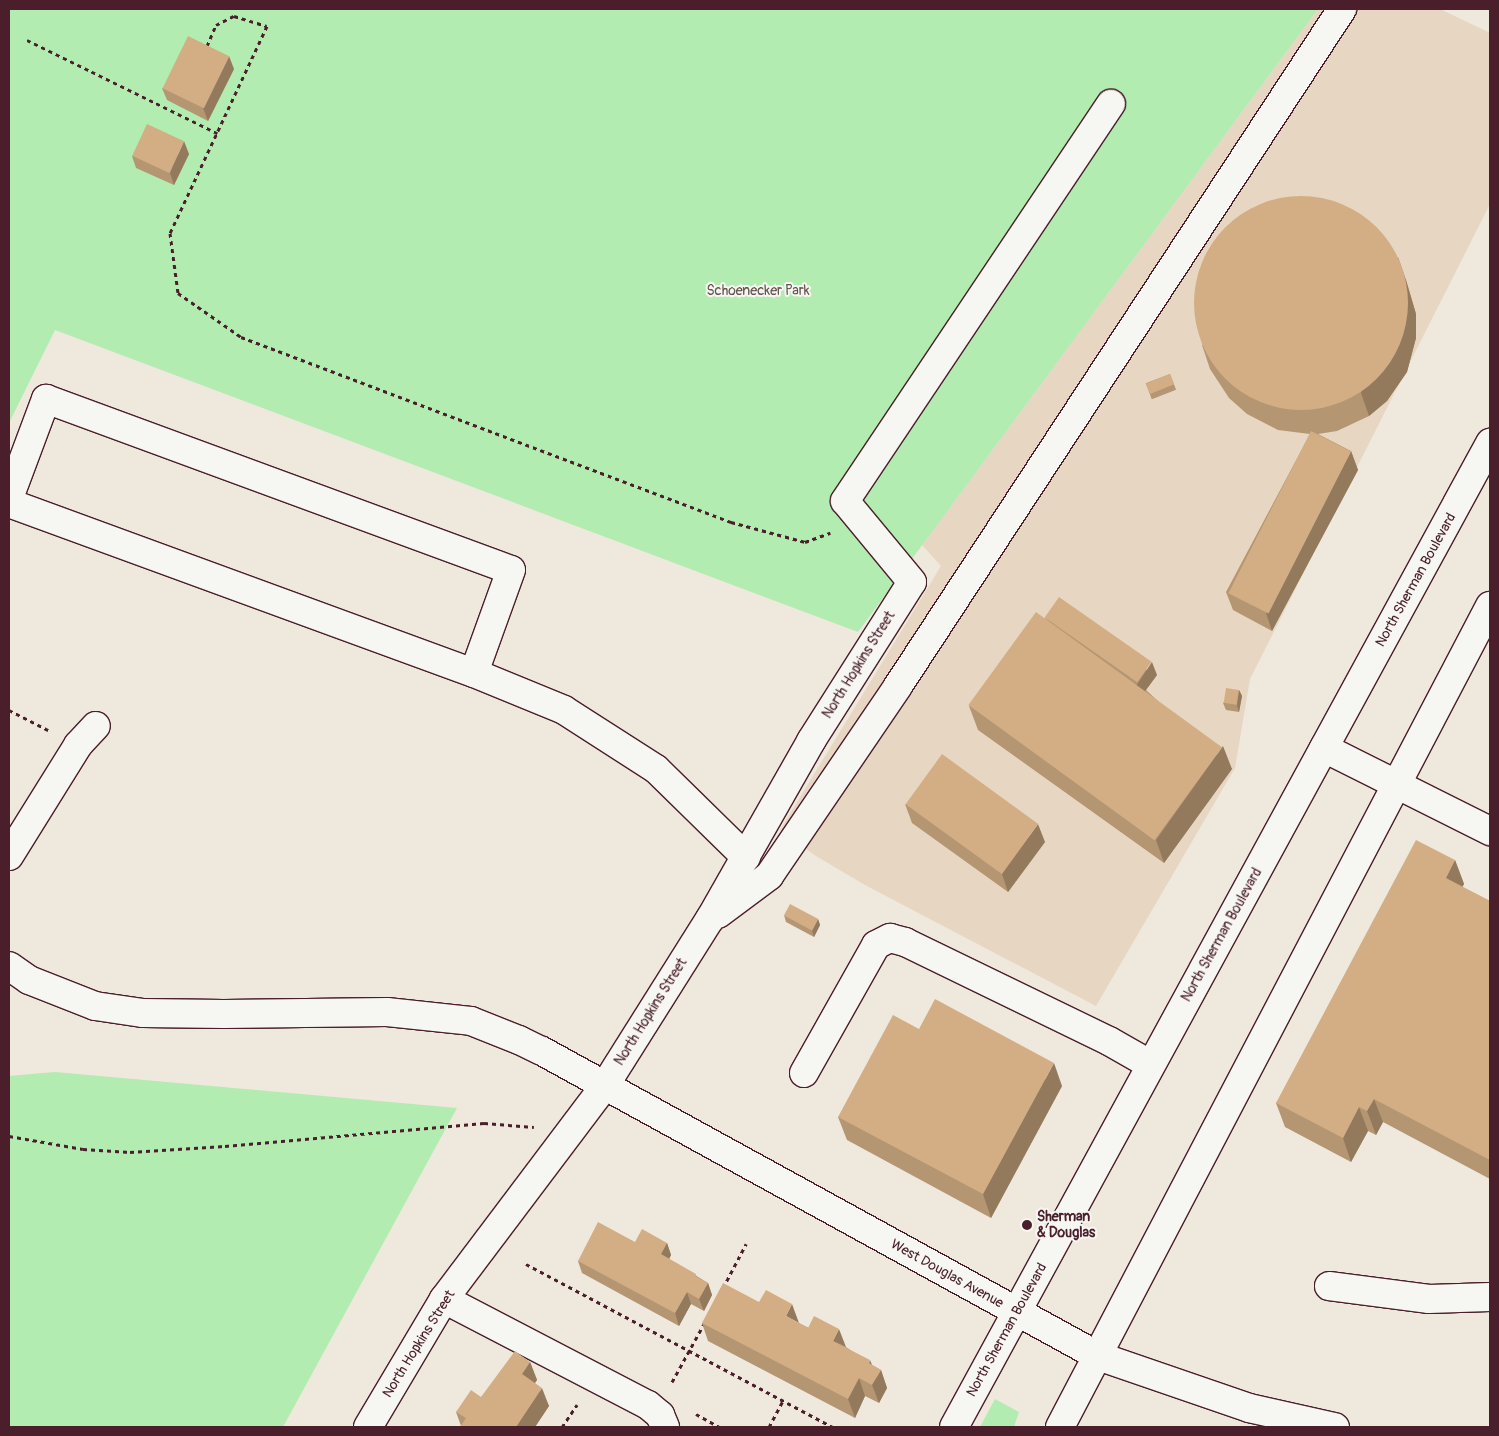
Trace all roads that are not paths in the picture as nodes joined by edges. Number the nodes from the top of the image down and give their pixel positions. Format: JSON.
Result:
{"nodes":[{"id":1,"x":1342,"y":9,"type":"edge"},
{"id":2,"x":1111,"y":104,"type":"dead end"},
{"id":3,"x":1490,"y":443,"type":"edge"},
{"id":4,"x":9,"y":498,"type":"edge"},
{"id":5,"x":9,"y":503,"type":"edge"},
{"id":6,"x":1490,"y":606,"type":"edge"},
{"id":7,"x":474,"y":673,"type":"junction"},
{"id":8,"x":96,"y":726,"type":"dead end"},
{"id":9,"x":1324,"y":748,"type":"junction"},
{"id":10,"x":1396,"y":786,"type":"junction"},
{"id":11,"x":1490,"y":831,"type":"edge"},
{"id":12,"x":9,"y":856,"type":"edge"},
{"id":13,"x":746,"y":857,"type":"junction"},
{"id":14,"x":710,"y":919,"type":"junction"},
{"id":15,"x":9,"y":966,"type":"edge"},
{"id":16,"x":1151,"y":1065,"type":"junction"},
{"id":17,"x":804,"y":1073,"type":"dead end"},
{"id":18,"x":604,"y":1087,"type":"junction"},
{"id":19,"x":1329,"y":1286,"type":"dead end"},
{"id":20,"x":1490,"y":1297,"type":"edge"},
{"id":21,"x":444,"y":1299,"type":"junction"},
{"id":22,"x":1017,"y":1312,"type":"junction"},
{"id":23,"x":1098,"y":1356,"type":"junction"},
{"id":24,"x":368,"y":1427,"type":"edge"},
{"id":25,"x":665,"y":1427,"type":"edge"},
{"id":26,"x":954,"y":1427,"type":"edge"},
{"id":27,"x":1060,"y":1427,"type":"edge"},
{"id":28,"x":1335,"y":1427,"type":"edge"}],
"edges":[{"from":1,"to":14,"type":"main road"},
{"from":2,"to":13,"type":"main road","name":"North Hopkins Street"},
{"from":3,"to":9,"type":"main road","name":"North Sherman Boulevard"},
{"from":4,"to":7,"type":"main road"},
{"from":5,"to":7,"type":"main road"},
{"from":6,"to":10,"type":"main road"},
{"from":7,"to":13,"type":"main road"},
{"from":8,"to":12,"type":"main road"},
{"from":9,"to":10,"type":"main road"},
{"from":9,"to":16,"type":"main road","name":"North Sherman Boulevard"},
{"from":10,"to":11,"type":"main road"},
{"from":10,"to":23,"type":"main road"},
{"from":13,"to":14,"type":"main road","name":"North Hopkins Street"},
{"from":14,"to":18,"type":"main road","name":"North Hopkins Street"},
{"from":15,"to":18,"type":"main road","name":"West Douglas Avenue"},
{"from":16,"to":17,"type":"main road"},
{"from":16,"to":22,"type":"main road","name":"North Sherman Boulevard"},
{"from":18,"to":21,"type":"main road","name":"North Hopkins Street"},
{"from":18,"to":22,"type":"main road","name":"West Douglas Avenue"},
{"from":19,"to":20,"type":"main road"},
{"from":21,"to":24,"type":"main road","name":"North Hopkins Street"},
{"from":21,"to":25,"type":"main road"},
{"from":22,"to":23,"type":"main road","name":"West Douglas Avenue"},
{"from":22,"to":26,"type":"main road","name":"North Sherman Boulevard"},
{"from":23,"to":27,"type":"main road"},
{"from":23,"to":28,"type":"main road","name":"West Douglas Avenue"}]}
